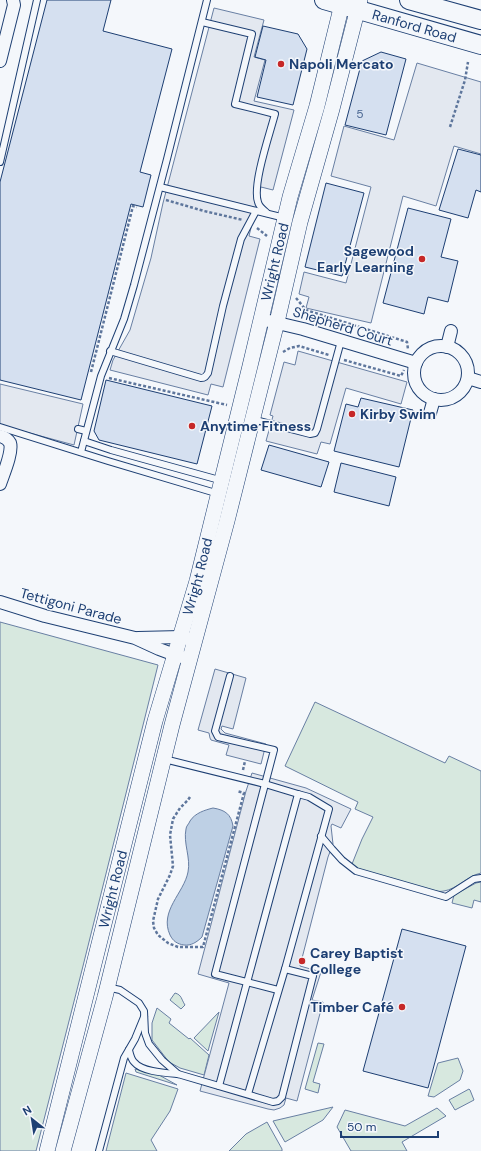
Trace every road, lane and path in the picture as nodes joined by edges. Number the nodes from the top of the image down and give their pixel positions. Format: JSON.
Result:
{"nodes":[{"id":1,"x":13,"y":0,"type":"edge"},
{"id":2,"x":37,"y":0,"type":"edge"},
{"id":3,"x":207,"y":0,"type":"edge"},
{"id":4,"x":324,"y":0,"type":"edge"},
{"id":5,"x":409,"y":0,"type":"edge"},
{"id":6,"x":351,"y":3,"type":"edge"},
{"id":7,"x":481,"y":20,"type":"edge"},
{"id":8,"x":202,"y":22,"type":"junction"},
{"id":9,"x":481,"y":45,"type":"edge"},
{"id":10,"x":0,"y":61,"type":"edge"},
{"id":11,"x":468,"y":62,"type":"dead end"},
{"id":12,"x":317,"y":106,"type":"junction"},
{"id":13,"x":332,"y":109,"type":"junction"},
{"id":14,"x":450,"y":127,"type":"dead end"},
{"id":15,"x":0,"y":162,"type":"edge"},
{"id":16,"x":160,"y":187,"type":"junction"},
{"id":17,"x":165,"y":200,"type":"dead end"},
{"id":18,"x":144,"y":208,"type":"dead end"},
{"id":19,"x":256,"y":211,"type":"junction"},
{"id":20,"x":267,"y":213,"type":"junction"},
{"id":21,"x":284,"y":217,"type":"junction"},
{"id":22,"x":245,"y":221,"type":"dead end"},
{"id":23,"x":300,"y":222,"type":"junction"},
{"id":24,"x":254,"y":227,"type":"dead end"},
{"id":25,"x":268,"y":237,"type":"dead end"},
{"id":26,"x":296,"y":298,"type":"dead end"},
{"id":27,"x":260,"y":319,"type":"junction"},
{"id":28,"x":277,"y":322,"type":"junction"},
{"id":29,"x":451,"y":331,"type":"dead end"},
{"id":30,"x":341,"y":341,"type":"junction"},
{"id":31,"x":447,"y":347,"type":"junction"},
{"id":32,"x":110,"y":351,"type":"junction"},
{"id":33,"x":282,"y":352,"type":"dead end"},
{"id":34,"x":336,"y":357,"type":"junction"},
{"id":35,"x":412,"y":362,"type":"junction"},
{"id":36,"x":91,"y":374,"type":"dead end"},
{"id":37,"x":107,"y":378,"type":"dead end"},
{"id":38,"x":468,"y":378,"type":"junction"},
{"id":39,"x":481,"y":382,"type":"edge"},
{"id":40,"x":434,"y":399,"type":"junction"},
{"id":41,"x":232,"y":406,"type":"dead end"},
{"id":42,"x":430,"y":413,"type":"dead end"},
{"id":43,"x":252,"y":419,"type":"junction"},
{"id":44,"x":0,"y":427,"type":"edge"},
{"id":45,"x":78,"y":429,"type":"dead end"},
{"id":46,"x":86,"y":431,"type":"junction"},
{"id":47,"x":0,"y":436,"type":"edge"},
{"id":48,"x":84,"y":441,"type":"junction"},
{"id":49,"x":81,"y":452,"type":"junction"},
{"id":50,"x":0,"y":484,"type":"edge"},
{"id":51,"x":227,"y":489,"type":"junction"},
{"id":52,"x":0,"y":602,"type":"edge"},
{"id":53,"x":180,"y":637,"type":"junction"},
{"id":54,"x":135,"y":638,"type":"junction"},
{"id":55,"x":195,"y":641,"type":"junction"},
{"id":56,"x":175,"y":655,"type":"junction"},
{"id":57,"x":190,"y":658,"type":"junction"},
{"id":58,"x":230,"y":676,"type":"dead end"},
{"id":59,"x":147,"y":755,"type":"junction"},
{"id":60,"x":164,"y":759,"type":"junction"},
{"id":61,"x":245,"y":762,"type":"dead end"},
{"id":62,"x":243,"y":770,"type":"dead end"},
{"id":63,"x":265,"y":784,"type":"junction"},
{"id":64,"x":237,"y":791,"type":"dead end"},
{"id":65,"x":298,"y":794,"type":"junction"},
{"id":66,"x":190,"y":797,"type":"dead end"},
{"id":67,"x":321,"y":836,"type":"junction"},
{"id":68,"x":481,"y":878,"type":"edge"},
{"id":69,"x":284,"y":969,"type":"junction"},
{"id":70,"x":247,"y":982,"type":"junction"},
{"id":71,"x":87,"y":990,"type":"junction"},
{"id":72,"x":278,"y":990,"type":"junction"},
{"id":73,"x":106,"y":992,"type":"junction"},
{"id":74,"x":144,"y":1017,"type":"junction"},
{"id":75,"x":129,"y":1050,"type":"junction"},
{"id":76,"x":178,"y":1074,"type":"junction"},
{"id":77,"x":219,"y":1086,"type":"junction"},
{"id":78,"x":248,"y":1094,"type":"junction"},
{"id":79,"x":47,"y":1151,"type":"edge"},
{"id":80,"x":63,"y":1151,"type":"edge"},
{"id":81,"x":99,"y":1151,"type":"edge"}],
"edges":[{"from":1,"to":10,"type":"street"},
{"from":2,"to":15,"type":"lane"},
{"from":3,"to":8,"type":"lane"},
{"from":4,"to":6,"type":"main road","name":"Ranford Road"},
{"from":5,"to":7,"type":"main road","name":"Ranford Road"},
{"from":6,"to":9,"type":"main road","name":"Ranford Road"},
{"from":6,"to":12,"type":"street","name":"Wright Road"},
{"from":6,"to":13,"type":"street","name":"Wright Road"},
{"from":8,"to":16,"type":"lane"},
{"from":8,"to":20,"type":"lane"},
{"from":11,"to":14,"type":"path"},
{"from":12,"to":13,"type":"street"},
{"from":12,"to":21,"type":"street","name":"Wright Road"},
{"from":13,"to":23,"type":"street","name":"Wright Road"},
{"from":16,"to":19,"type":"lane"},
{"from":16,"to":32,"type":"lane"},
{"from":17,"to":22,"type":"path"},
{"from":18,"to":36,"type":"path"},
{"from":19,"to":20,"type":"lane"},
{"from":19,"to":32,"type":"lane"},
{"from":20,"to":21,"type":"lane"},
{"from":21,"to":23,"type":"lane"},
{"from":21,"to":27,"type":"street","name":"Wright Road"},
{"from":23,"to":28,"type":"street","name":"Wright Road"},
{"from":24,"to":25,"type":"path"},
{"from":26,"to":35,"type":"path"},
{"from":27,"to":28,"type":"street","name":"Shepherd Court"},
{"from":27,"to":51,"type":"street","name":"Wright Road"},
{"from":28,"to":30,"type":"street","name":"Shepherd Court"},
{"from":28,"to":43,"type":"street","name":"Wright Road"},
{"from":29,"to":31,"type":"street"},
{"from":30,"to":34,"type":"lane"},
{"from":30,"to":35,"type":"street","name":"Shepherd Court"},
{"from":31,"to":35,"type":"street"},
{"from":31,"to":38,"type":"street"},
{"from":32,"to":46,"type":"lane"},
{"from":33,"to":34,"type":"path"},
{"from":34,"to":35,"type":"path"},
{"from":34,"to":43,"type":"lane"},
{"from":35,"to":40,"type":"street"},
{"from":37,"to":41,"type":"path"},
{"from":38,"to":39,"type":"street"},
{"from":38,"to":40,"type":"street"},
{"from":40,"to":42,"type":"street"},
{"from":43,"to":51,"type":"street","name":"Wright Road"},
{"from":44,"to":49,"type":"lane"},
{"from":45,"to":46,"type":"lane"},
{"from":46,"to":48,"type":"lane"},
{"from":47,"to":50,"type":"street"},
{"from":48,"to":49,"type":"lane"},
{"from":48,"to":51,"type":"lane"},
{"from":49,"to":51,"type":"lane"},
{"from":51,"to":53,"type":"street","name":"Wright Road"},
{"from":51,"to":55,"type":"street","name":"Wright Road"},
{"from":52,"to":54,"type":"street","name":"Tettigoni Parade"},
{"from":53,"to":54,"type":"street","name":"Tettigoni Parade"},
{"from":53,"to":55,"type":"street","name":"Tettigoni Parade"},
{"from":53,"to":56,"type":"street","name":"Wright Road"},
{"from":54,"to":56,"type":"street","name":"Tettigoni Parade"},
{"from":55,"to":57,"type":"street","name":"Wright Road"},
{"from":56,"to":57,"type":"street","name":"Tettigoni Parade"},
{"from":56,"to":59,"type":"street","name":"Wright Road"},
{"from":57,"to":60,"type":"street","name":"Wright Road"},
{"from":58,"to":63,"type":"lane"},
{"from":59,"to":60,"type":"street"},
{"from":59,"to":71,"type":"street","name":"Wright Road"},
{"from":60,"to":63,"type":"lane"},
{"from":60,"to":73,"type":"street","name":"Wright Road"},
{"from":61,"to":62,"type":"path"},
{"from":63,"to":65,"type":"lane"},
{"from":63,"to":70,"type":"lane"},
{"from":64,"to":66,"type":"path"},
{"from":65,"to":67,"type":"lane"},
{"from":65,"to":70,"type":"lane"},
{"from":67,"to":68,"type":"lane"},
{"from":67,"to":69,"type":"lane"},
{"from":69,"to":72,"type":"lane"},
{"from":69,"to":78,"type":"lane"},
{"from":70,"to":72,"type":"lane"},
{"from":70,"to":77,"type":"lane"},
{"from":71,"to":73,"type":"street"},
{"from":71,"to":79,"type":"street","name":"Wright Road"},
{"from":72,"to":78,"type":"lane"},
{"from":73,"to":74,"type":"lane"},
{"from":73,"to":80,"type":"street","name":"Wright Road"},
{"from":74,"to":75,"type":"lane"},
{"from":74,"to":76,"type":"lane"},
{"from":75,"to":76,"type":"lane"},
{"from":75,"to":81,"type":"lane"},
{"from":76,"to":77,"type":"lane"},
{"from":77,"to":78,"type":"lane"}]}
